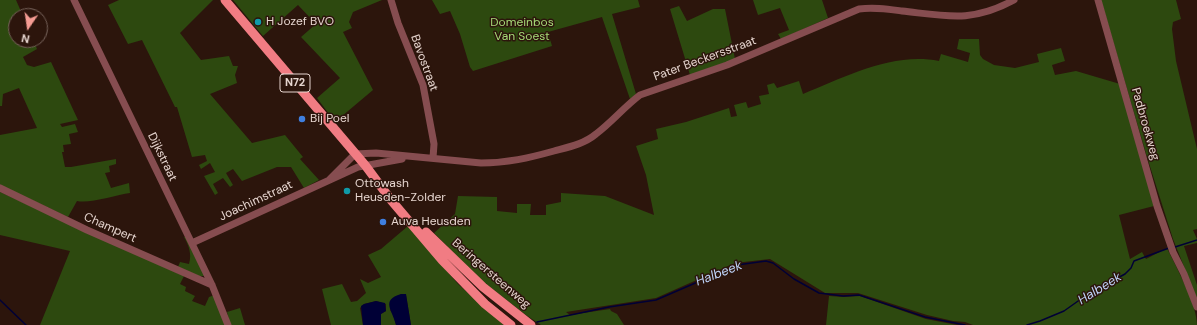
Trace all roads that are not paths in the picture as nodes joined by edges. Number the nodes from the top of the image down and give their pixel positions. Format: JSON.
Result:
{"nodes":[{"id":1,"x":74,"y":0,"type":"edge"},
{"id":2,"x":226,"y":0,"type":"edge"},
{"id":3,"x":391,"y":0,"type":"edge"},
{"id":4,"x":1014,"y":0,"type":"edge"},
{"id":5,"x":1098,"y":0,"type":"edge"},
{"id":6,"x":355,"y":154,"type":"junction"},
{"id":7,"x":414,"y":157,"type":"junction"},
{"id":8,"x":433,"y":158,"type":"junction"},
{"id":9,"x":365,"y":165,"type":"junction"},
{"id":10,"x":330,"y":179,"type":"junction"},
{"id":11,"x":0,"y":188,"type":"edge"},
{"id":12,"x":385,"y":190,"type":"junction"},
{"id":13,"x":192,"y":243,"type":"junction"},
{"id":14,"x":212,"y":284,"type":"junction"},
{"id":15,"x":1197,"y":307,"type":"edge"},
{"id":16,"x":228,"y":325,"type":"edge"},
{"id":17,"x":510,"y":325,"type":"edge"},
{"id":18,"x":531,"y":325,"type":"edge"}],
"edges":[{"from":1,"to":13,"type":"street","name":"Dijkstraat"},
{"from":2,"to":6,"type":"main road","name":"Beringersteenweg","number":"N72"},
{"from":3,"to":8,"type":"street","name":"Bavostraat"},
{"from":4,"to":8,"type":"street","name":"Pater Beckersstraat"},
{"from":5,"to":15,"type":"street","name":"Padbroekweg"},
{"from":6,"to":7,"type":"street","name":"Pater Beckersstraat"},
{"from":6,"to":9,"type":"main road","name":"Beringersteenweg","number":"N72"},
{"from":6,"to":10,"type":"street","name":"Joachimstraat"},
{"from":7,"to":8,"type":"street","name":"Pater Beckersstraat"},
{"from":7,"to":9,"type":"street","name":"Pater Beckersstraat"},
{"from":9,"to":10,"type":"street","name":"Joachimstraat"},
{"from":9,"to":12,"type":"main road","name":"Beringersteenweg","number":"N72"},
{"from":10,"to":13,"type":"street","name":"Joachimstraat"},
{"from":11,"to":14,"type":"street","name":"Champert"},
{"from":12,"to":17,"type":"main road","name":"Beringersteenweg","number":"N72"},
{"from":12,"to":18,"type":"main road","name":"Beringersteenweg","number":"N72"},
{"from":13,"to":14,"type":"street","name":"Dijkstraat"},
{"from":14,"to":16,"type":"street","name":"Dijkstraat"}]}
